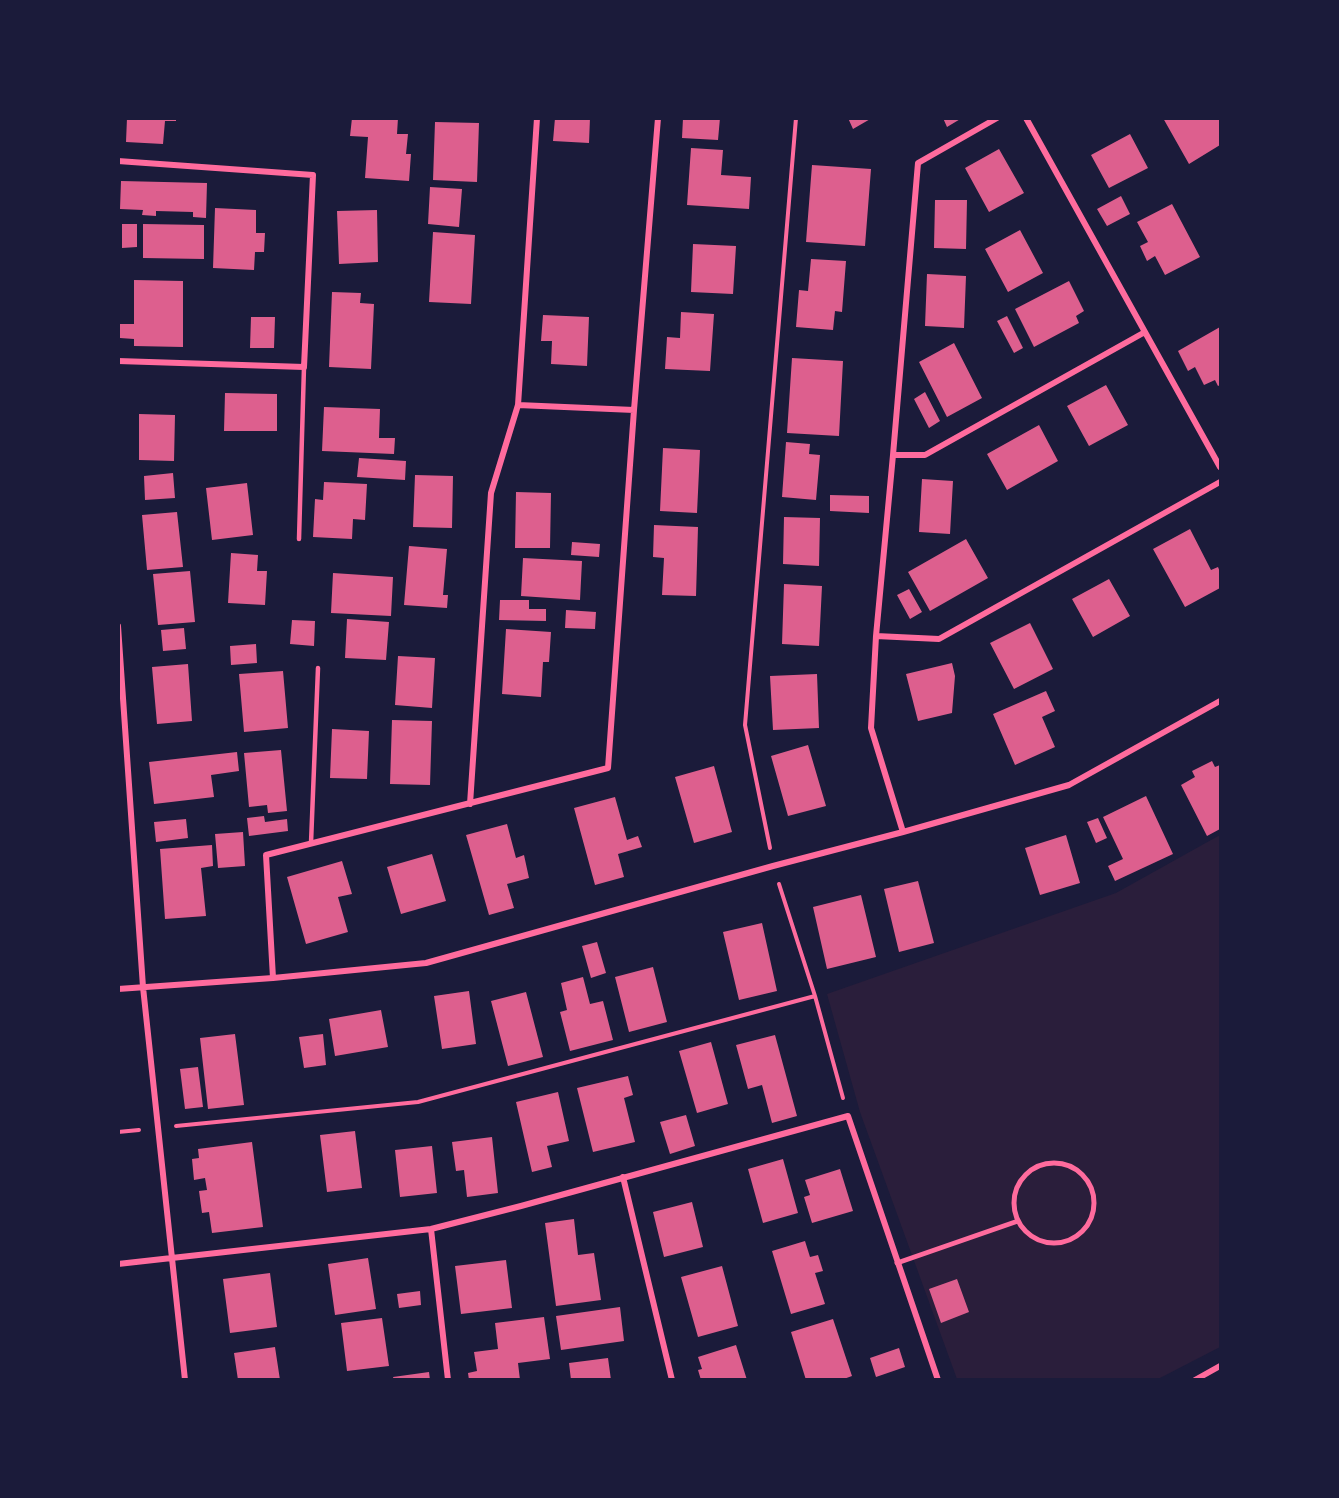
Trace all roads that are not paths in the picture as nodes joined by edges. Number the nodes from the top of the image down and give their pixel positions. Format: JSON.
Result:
{"nodes":[{"id":1,"x":537,"y":118,"type":"edge"},
{"id":2,"x":658,"y":118,"type":"edge"},
{"id":3,"x":997,"y":118,"type":"edge"},
{"id":4,"x":1026,"y":118,"type":"edge"},
{"id":5,"x":118,"y":161,"type":"edge"},
{"id":6,"x":1145,"y":332,"type":"junction"},
{"id":7,"x":118,"y":362,"type":"edge"},
{"id":8,"x":304,"y":367,"type":"junction"},
{"id":9,"x":518,"y":405,"type":"junction"},
{"id":10,"x":634,"y":410,"type":"junction"},
{"id":11,"x":893,"y":455,"type":"junction"},
{"id":12,"x":1221,"y":467,"type":"edge"},
{"id":13,"x":1221,"y":482,"type":"edge"},
{"id":14,"x":299,"y":539,"type":"dead end"},
{"id":15,"x":118,"y":626,"type":"edge"},
{"id":16,"x":876,"y":636,"type":"junction"},
{"id":17,"x":318,"y":668,"type":"dead end"},
{"id":18,"x":1221,"y":701,"type":"edge"},
{"id":19,"x":470,"y":804,"type":"junction"},
{"id":20,"x":903,"y":832,"type":"junction"},
{"id":21,"x":310,"y":843,"type":"junction"},
{"id":22,"x":273,"y":978,"type":"junction"},
{"id":23,"x":143,"y":987,"type":"junction"},
{"id":24,"x":118,"y":989,"type":"edge"},
{"id":25,"x":623,"y":1177,"type":"junction"},
{"id":26,"x":1018,"y":1221,"type":"junction"},
{"id":27,"x":431,"y":1229,"type":"junction"},
{"id":28,"x":172,"y":1257,"type":"junction"},
{"id":29,"x":897,"y":1263,"type":"junction"},
{"id":30,"x":118,"y":1264,"type":"edge"},
{"id":31,"x":1221,"y":1366,"type":"edge"},
{"id":32,"x":185,"y":1380,"type":"edge"},
{"id":33,"x":448,"y":1380,"type":"edge"},
{"id":34,"x":672,"y":1380,"type":"edge"},
{"id":35,"x":938,"y":1380,"type":"edge"},
{"id":36,"x":1195,"y":1380,"type":"edge"}],
"edges":[{"from":1,"to":9,"type":"street"},
{"from":2,"to":10,"type":"street"},
{"from":3,"to":11,"type":"street"},
{"from":4,"to":6,"type":"street"},
{"from":5,"to":8,"type":"street"},
{"from":6,"to":11,"type":"street"},
{"from":6,"to":12,"type":"street"},
{"from":7,"to":8,"type":"street"},
{"from":8,"to":14,"type":"lane"},
{"from":9,"to":10,"type":"street"},
{"from":9,"to":19,"type":"street"},
{"from":10,"to":19,"type":"street"},
{"from":11,"to":16,"type":"street"},
{"from":13,"to":16,"type":"street"},
{"from":15,"to":23,"type":"street"},
{"from":16,"to":20,"type":"street"},
{"from":17,"to":21,"type":"lane"},
{"from":18,"to":20,"type":"street"},
{"from":19,"to":21,"type":"street"},
{"from":20,"to":22,"type":"street"},
{"from":21,"to":22,"type":"street"},
{"from":22,"to":23,"type":"street"},
{"from":23,"to":24,"type":"street"},
{"from":23,"to":28,"type":"street"},
{"from":25,"to":27,"type":"street"},
{"from":25,"to":29,"type":"street"},
{"from":25,"to":34,"type":"street"},
{"from":26,"to":26,"type":"street"},
{"from":26,"to":29,"type":"street"},
{"from":27,"to":28,"type":"street"},
{"from":27,"to":33,"type":"street"},
{"from":28,"to":30,"type":"street"},
{"from":28,"to":32,"type":"street"},
{"from":29,"to":35,"type":"street"},
{"from":31,"to":36,"type":"street"}]}
